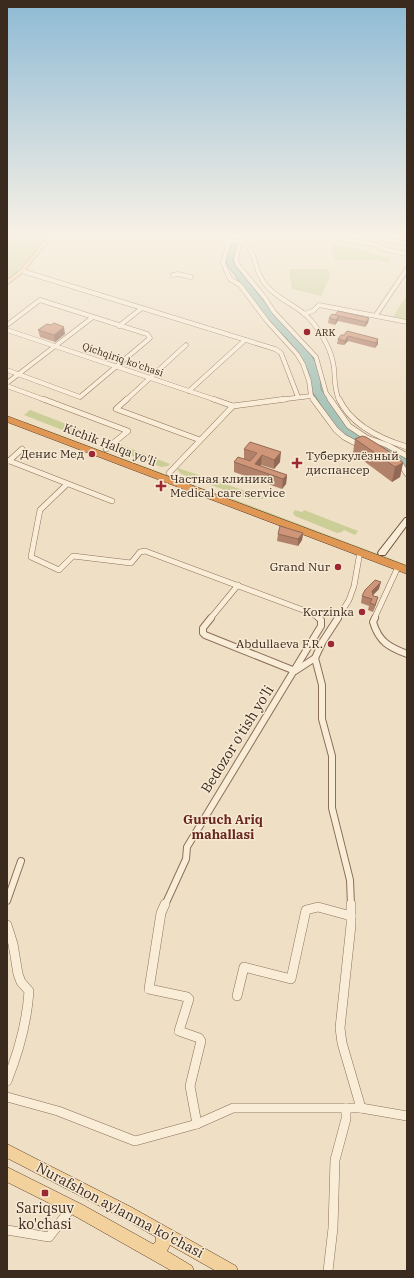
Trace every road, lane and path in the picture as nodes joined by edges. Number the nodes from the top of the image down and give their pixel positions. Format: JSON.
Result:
{"nodes":[{"id":1,"x":92,"y":293,"type":"edge"},
{"id":2,"x":246,"y":293,"type":"edge"},
{"id":3,"x":261,"y":293,"type":"edge"},
{"id":4,"x":275,"y":293,"type":"edge"},
{"id":5,"x":391,"y":293,"type":"edge"},
{"id":6,"x":142,"y":308,"type":"junction"},
{"id":7,"x":304,"y":314,"type":"junction"},
{"id":8,"x":376,"y":315,"type":"junction"},
{"id":9,"x":93,"y":317,"type":"junction"},
{"id":10,"x":407,"y":322,"type":"edge"},
{"id":11,"x":7,"y":325,"type":"edge"},
{"id":12,"x":119,"y":326,"type":"junction"},
{"id":13,"x":288,"y":328,"type":"junction"},
{"id":14,"x":7,"y":330,"type":"edge"},
{"id":15,"x":276,"y":330,"type":"junction"},
{"id":16,"x":245,"y":340,"type":"junction"},
{"id":17,"x":186,"y":345,"type":"dead end"},
{"id":18,"x":56,"y":346,"type":"junction"},
{"id":19,"x":117,"y":366,"type":"junction"},
{"id":20,"x":7,"y":370,"type":"edge"},
{"id":21,"x":18,"y":374,"type":"junction"},
{"id":22,"x":151,"y":378,"type":"junction"},
{"id":23,"x":7,"y":385,"type":"edge"},
{"id":24,"x":190,"y":391,"type":"junction"},
{"id":25,"x":311,"y":396,"type":"junction"},
{"id":26,"x":298,"y":397,"type":"junction"},
{"id":27,"x":233,"y":406,"type":"junction"},
{"id":28,"x":7,"y":413,"type":"edge"},
{"id":29,"x":7,"y":419,"type":"edge"},
{"id":30,"x":19,"y":421,"type":"junction"},
{"id":31,"x":200,"y":440,"type":"junction"},
{"id":32,"x":364,"y":446,"type":"edge"},
{"id":33,"x":407,"y":447,"type":"edge"},
{"id":34,"x":22,"y":449,"type":"dead end"},
{"id":35,"x":106,"y":450,"type":"junction"},
{"id":36,"x":407,"y":456,"type":"edge"},
{"id":37,"x":393,"y":458,"type":"edge"},
{"id":38,"x":8,"y":461,"type":"edge"},
{"id":39,"x":169,"y":473,"type":"junction"},
{"id":40,"x":407,"y":474,"type":"edge"},
{"id":41,"x":66,"y":484,"type":"junction"},
{"id":42,"x":230,"y":499,"type":"junction"},
{"id":43,"x":112,"y":501,"type":"dead end"},
{"id":44,"x":407,"y":520,"type":"edge"},
{"id":45,"x":360,"y":552,"type":"junction"},
{"id":46,"x":382,"y":553,"type":"junction"},
{"id":47,"x":404,"y":567,"type":"edge"},
{"id":48,"x":238,"y":585,"type":"junction"},
{"id":49,"x":407,"y":654,"type":"edge"},
{"id":50,"x":316,"y":658,"type":"junction"},
{"id":51,"x":295,"y":671,"type":"junction"},
{"id":52,"x":21,"y":861,"type":"dead end"},
{"id":53,"x":7,"y":901,"type":"edge"},
{"id":54,"x":351,"y":916,"type":"junction"},
{"id":55,"x":7,"y":925,"type":"edge"},
{"id":56,"x":237,"y":996,"type":"dead end"},
{"id":57,"x":7,"y":1080,"type":"edge"},
{"id":58,"x":7,"y":1096,"type":"edge"},
{"id":59,"x":346,"y":1108,"type":"junction"},
{"id":60,"x":361,"y":1108,"type":"junction"},
{"id":61,"x":407,"y":1116,"type":"edge"},
{"id":62,"x":197,"y":1124,"type":"junction"},
{"id":63,"x":7,"y":1150,"type":"edge"},
{"id":64,"x":7,"y":1174,"type":"edge"},
{"id":65,"x":72,"y":1207,"type":"junction"},
{"id":66,"x":7,"y":1230,"type":"edge"},
{"id":67,"x":162,"y":1232,"type":"junction"},
{"id":68,"x":154,"y":1252,"type":"junction"},
{"id":69,"x":187,"y":1271,"type":"edge"},
{"id":70,"x":231,"y":1271,"type":"edge"},
{"id":71,"x":328,"y":1271,"type":"edge"}],
"edges":[{"from":1,"to":6,"type":"street"},
{"from":2,"to":15,"type":"street"},
{"from":3,"to":13,"type":"street"},
{"from":4,"to":7,"type":"street","bridge":true},
{"from":5,"to":8,"type":"street"},
{"from":6,"to":12,"type":"street"},
{"from":6,"to":16,"type":"street"},
{"from":7,"to":8,"type":"street"},
{"from":7,"to":33,"type":"street"},
{"from":8,"to":10,"type":"street"},
{"from":9,"to":11,"type":"street"},
{"from":9,"to":12,"type":"street"},
{"from":9,"to":18,"type":"street"},
{"from":12,"to":19,"type":"street"},
{"from":13,"to":15,"type":"street"},
{"from":13,"to":36,"type":"street"},
{"from":14,"to":18,"type":"street","name":"Qichqiriq ko'chasi"},
{"from":15,"to":25,"type":"street"},
{"from":16,"to":24,"type":"street"},
{"from":16,"to":26,"type":"street"},
{"from":17,"to":22,"type":"street"},
{"from":18,"to":19,"type":"street","name":"Qichqiriq ko'chasi"},
{"from":18,"to":21,"type":"street"},
{"from":19,"to":21,"type":"street"},
{"from":19,"to":22,"type":"street","name":"Qichqiriq ko'chasi"},
{"from":20,"to":21,"type":"street"},
{"from":21,"to":23,"type":"street"},
{"from":22,"to":24,"type":"street","name":"Qichqiriq ko'chasi"},
{"from":22,"to":31,"type":"street"},
{"from":23,"to":35,"type":"street"},
{"from":24,"to":27,"type":"street","name":"Qichqiriq ko'chasi"},
{"from":25,"to":26,"type":"street"},
{"from":25,"to":32,"type":"street"},
{"from":26,"to":27,"type":"street"},
{"from":27,"to":31,"type":"street"},
{"from":28,"to":30,"type":"highway","name":"Kichik Halqa yo'li"},
{"from":29,"to":30,"type":"highway","name":"Kichik Halqa yo'li"},
{"from":30,"to":35,"type":"highway","name":"Kichik Halqa yo'li"},
{"from":30,"to":42,"type":"highway","name":"Kichik Halqa yo'li"},
{"from":31,"to":39,"type":"street"},
{"from":34,"to":38,"type":"street"},
{"from":35,"to":39,"type":"highway","name":"Kichik Halqa yo'li"},
{"from":37,"to":40,"type":"street"},
{"from":38,"to":41,"type":"street"},
{"from":39,"to":42,"type":"highway","name":"Kichik Halqa yo'li"},
{"from":41,"to":43,"type":"street"},
{"from":41,"to":48,"type":"street"},
{"from":42,"to":45,"type":"highway","name":"Kichik Halqa yo'li"},
{"from":42,"to":46,"type":"highway","name":"Kichik Halqa yo'li"},
{"from":44,"to":46,"type":"street"},
{"from":45,"to":47,"type":"highway","name":"Kichik Halqa yo'li"},
{"from":45,"to":50,"type":"street"},
{"from":46,"to":47,"type":"highway","name":"Kichik Halqa yo'li"},
{"from":47,"to":49,"type":"street"},
{"from":48,"to":51,"type":"street","name":"Bedozor o'tish yo'li"},
{"from":48,"to":51,"type":"street"},
{"from":50,"to":51,"type":"street"},
{"from":50,"to":54,"type":"street"},
{"from":51,"to":62,"type":"street","name":"Bedozor o'tish yo'li"},
{"from":52,"to":53,"type":"street"},
{"from":54,"to":56,"type":"street"},
{"from":54,"to":60,"type":"street"},
{"from":55,"to":57,"type":"street"},
{"from":58,"to":62,"type":"street"},
{"from":59,"to":60,"type":"street"},
{"from":59,"to":62,"type":"street"},
{"from":59,"to":71,"type":"street"},
{"from":60,"to":61,"type":"street"},
{"from":63,"to":67,"type":"main road","name":"Nurafshon aylanma ko'chasi"},
{"from":64,"to":65,"type":"main road","name":"Nurafshon aylanma ko'chasi"},
{"from":65,"to":66,"type":"street"},
{"from":65,"to":68,"type":"main road","name":"Nurafshon aylanma ko'chasi"},
{"from":67,"to":68,"type":"main road"},
{"from":67,"to":70,"type":"main road","name":"Nurafshon aylanma ko'chasi"},
{"from":68,"to":69,"type":"main road","name":"Nurafshon aylanma ko'chasi"}]}
